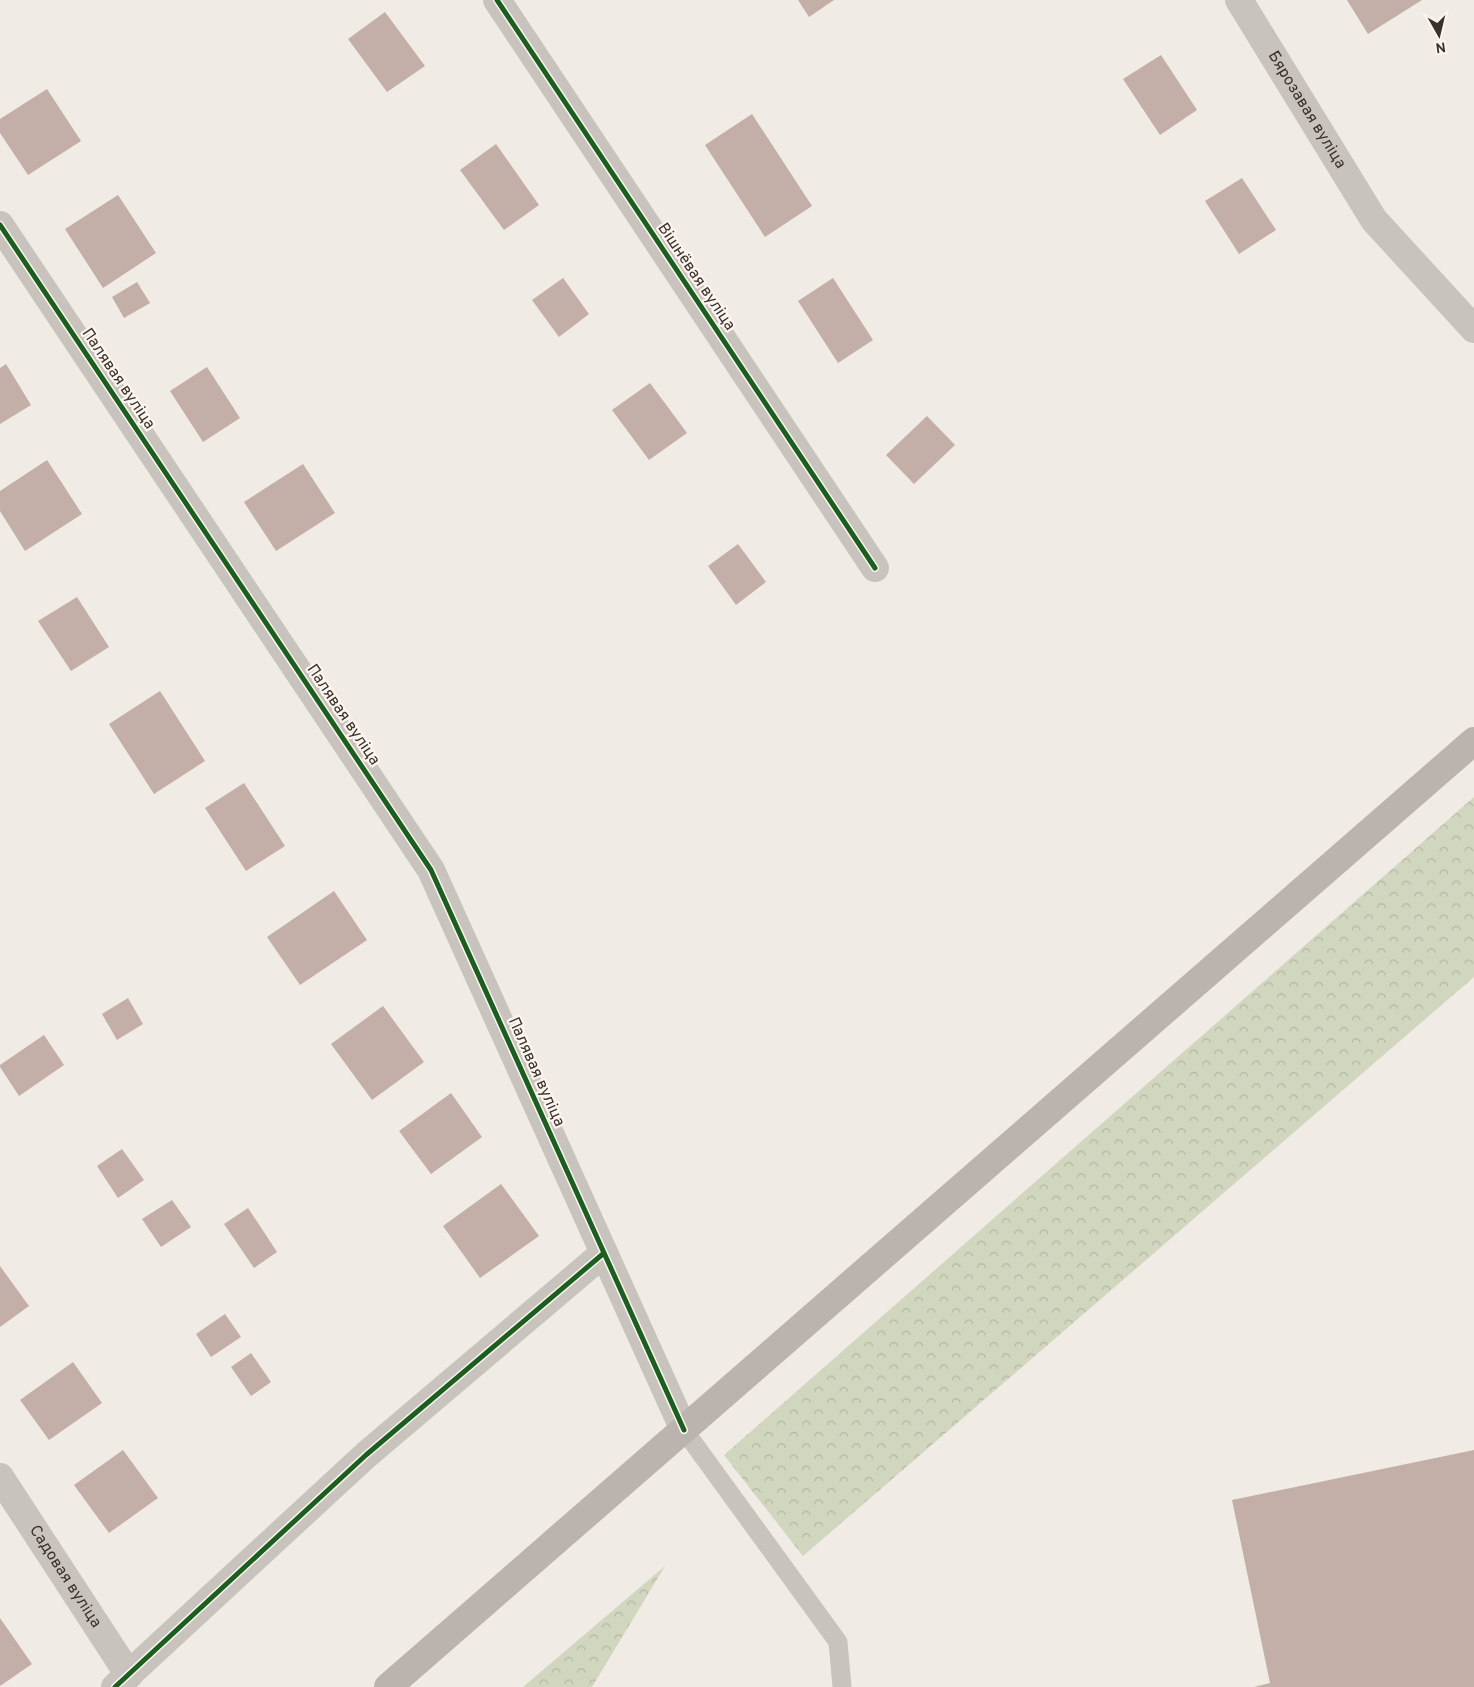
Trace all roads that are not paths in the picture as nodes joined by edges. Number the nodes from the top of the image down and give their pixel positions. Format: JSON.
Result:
{"nodes":[{"id":1,"x":497,"y":0,"type":"edge"},
{"id":2,"x":1239,"y":0,"type":"edge"},
{"id":3,"x":0,"y":225,"type":"edge"},
{"id":4,"x":1474,"y":329,"type":"edge"},
{"id":5,"x":875,"y":568,"type":"dead end"},
{"id":6,"x":1474,"y":741,"type":"edge"},
{"id":7,"x":604,"y":1253,"type":"junction"},
{"id":8,"x":684,"y":1430,"type":"junction"},
{"id":9,"x":0,"y":1477,"type":"edge"},
{"id":10,"x":122,"y":1681,"type":"edge"},
{"id":11,"x":388,"y":1687,"type":"edge"},
{"id":12,"x":842,"y":1687,"type":"edge"}],
"edges":[{"from":1,"to":5,"type":"street","name":"Вішнёвая вуліца"},
{"from":2,"to":4,"type":"street","name":"Бярозавая вуліца"},
{"from":3,"to":7,"type":"street","name":"Палявая вуліца"},
{"from":6,"to":8,"type":"main road"},
{"from":7,"to":8,"type":"street","name":"Палявая вуліца"},
{"from":7,"to":10,"type":"street"},
{"from":8,"to":11,"type":"main road"},
{"from":8,"to":12,"type":"lane"},
{"from":9,"to":10,"type":"street","name":"Садовая вуліца"}]}
